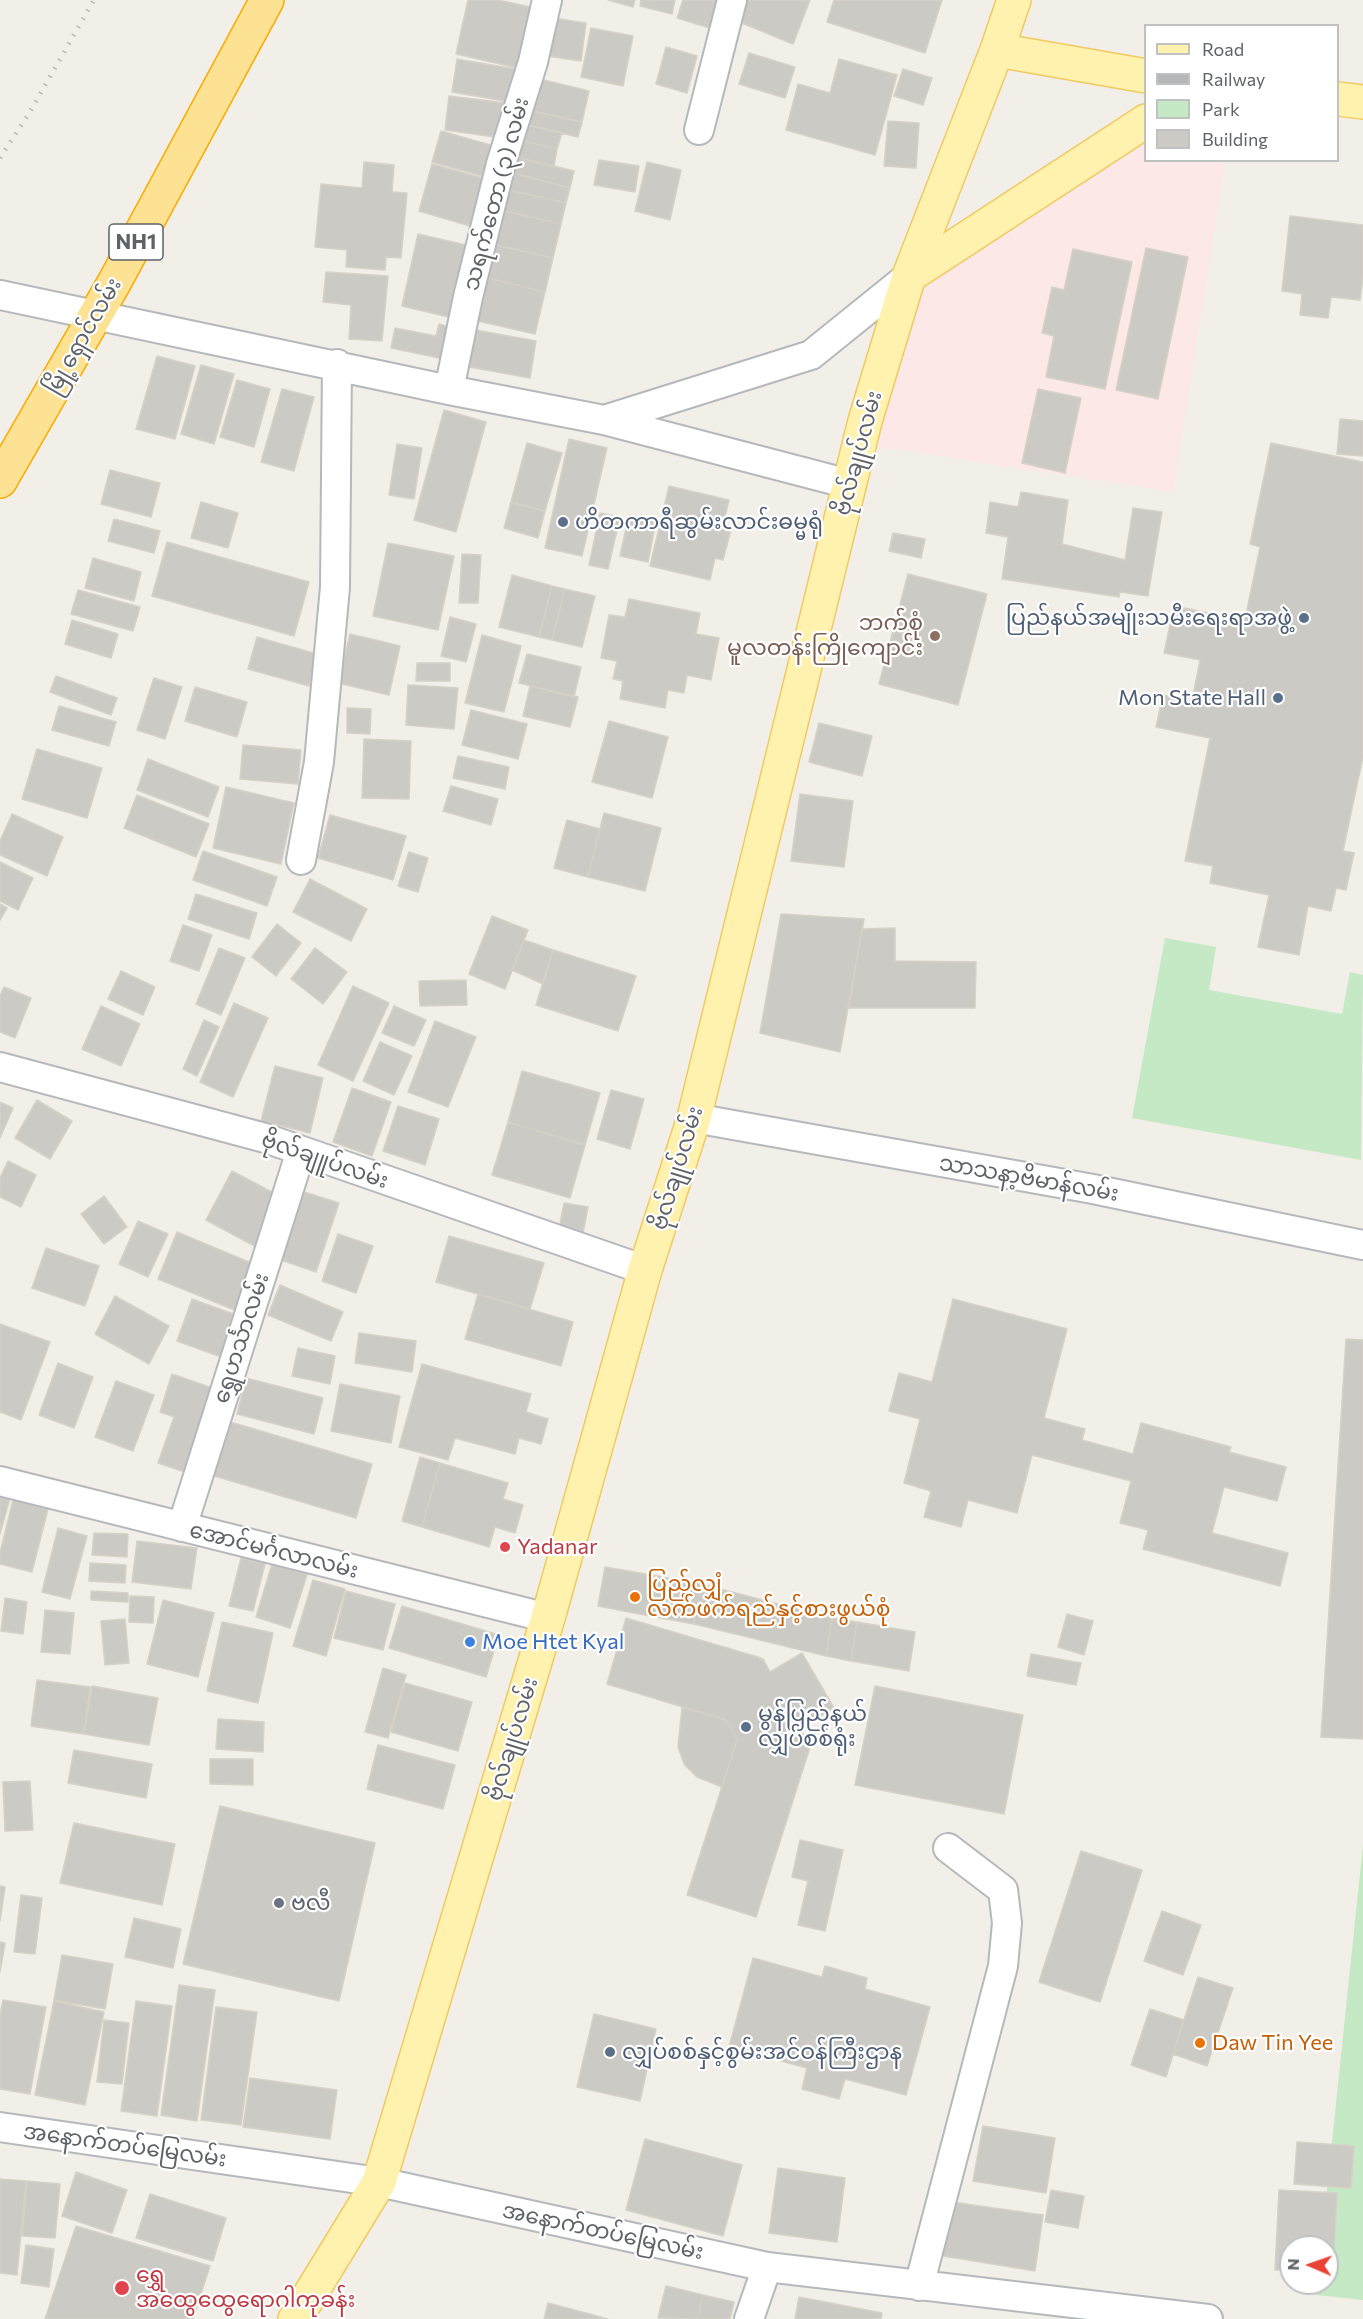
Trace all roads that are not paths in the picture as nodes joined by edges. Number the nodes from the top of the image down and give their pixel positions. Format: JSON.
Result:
{"nodes":[{"id":1,"x":267,"y":0,"type":"edge"},
{"id":2,"x":547,"y":0,"type":"edge"},
{"id":3,"x":732,"y":0,"type":"edge"},
{"id":4,"x":1014,"y":0,"type":"edge"},
{"id":5,"x":998,"y":50,"type":"junction"},
{"id":6,"x":1144,"y":76,"type":"edge"},
{"id":7,"x":1339,"y":99,"type":"edge"},
{"id":8,"x":1363,"y":102,"type":"edge"},
{"id":9,"x":1144,"y":122,"type":"edge"},
{"id":10,"x":699,"y":130,"type":"dead end"},
{"id":11,"x":909,"y":276,"type":"junction"},
{"id":12,"x":0,"y":295,"type":"edge"},
{"id":13,"x":337,"y":364,"type":"junction"},
{"id":14,"x":449,"y":390,"type":"junction"},
{"id":15,"x":604,"y":420,"type":"junction"},
{"id":16,"x":0,"y":481,"type":"edge"},
{"id":17,"x":849,"y":484,"type":"junction"},
{"id":18,"x":301,"y":860,"type":"dead end"},
{"id":19,"x":0,"y":1067,"type":"edge"},
{"id":20,"x":694,"y":1118,"type":"junction"},
{"id":21,"x":301,"y":1151,"type":"junction"},
{"id":22,"x":1363,"y":1245,"type":"edge"},
{"id":23,"x":645,"y":1270,"type":"junction"},
{"id":24,"x":0,"y":1481,"type":"edge"},
{"id":25,"x":182,"y":1527,"type":"junction"},
{"id":26,"x":548,"y":1618,"type":"junction"},
{"id":27,"x":948,"y":1848,"type":"dead end"},
{"id":28,"x":0,"y":2127,"type":"edge"},
{"id":29,"x":379,"y":2182,"type":"junction"},
{"id":30,"x":767,"y":2268,"type":"junction"},
{"id":31,"x":919,"y":2286,"type":"junction"},
{"id":32,"x":295,"y":2319,"type":"edge"},
{"id":33,"x":749,"y":2319,"type":"edge"},
{"id":34,"x":1208,"y":2319,"type":"edge"}],
"edges":[{"from":1,"to":16,"type":"highway","name":"မြို့ရှောင်လမ်း","number":"NH1"},
{"from":2,"to":14,"type":"street","name":"သရက်တော (၃) လမ်း"},
{"from":3,"to":10,"type":"street"},
{"from":4,"to":5,"type":"main road","name":"ဗိုလ်ချုပ်လမ်း"},
{"from":5,"to":6,"type":"main road"},
{"from":5,"to":11,"type":"main road","name":"ဗိုလ်ချုပ်လမ်း"},
{"from":7,"to":8,"type":"main road"},
{"from":9,"to":11,"type":"main road"},
{"from":11,"to":15,"type":"street"},
{"from":11,"to":17,"type":"main road","name":"ဗိုလ်ချုပ်လမ်း"},
{"from":12,"to":13,"type":"street"},
{"from":13,"to":14,"type":"street"},
{"from":13,"to":18,"type":"street"},
{"from":14,"to":15,"type":"street"},
{"from":15,"to":17,"type":"street"},
{"from":17,"to":20,"type":"main road","name":"ဗိုလ်ချုပ်လမ်း"},
{"from":19,"to":21,"type":"street","name":"ဗိုလ်ချူပ်လမ်း"},
{"from":20,"to":22,"type":"street","name":"သာသနာ့ဗိမာန်လမ်း"},
{"from":20,"to":23,"type":"main road","name":"ဗိုလ်ချုပ်လမ်း"},
{"from":21,"to":23,"type":"street","name":"ဗိုလ်ချူပ်လမ်း"},
{"from":21,"to":25,"type":"street","name":"ရွှေဟင်္သာလမ်း"},
{"from":23,"to":26,"type":"main road","name":"ဗိုလ်ချုပ်လမ်း"},
{"from":24,"to":25,"type":"street","name":"အောင်မင်္ဂလာလမ်း"},
{"from":25,"to":26,"type":"street","name":"အောင်မင်္ဂလာလမ်း"},
{"from":26,"to":29,"type":"main road","name":"ဗိုလ်ချုပ်လမ်း"},
{"from":27,"to":31,"type":"street"},
{"from":28,"to":29,"type":"street","name":"အနောက်တပ်မြေလမ်း"},
{"from":29,"to":30,"type":"street","name":"အနောက်တပ်မြေလမ်း"},
{"from":29,"to":32,"type":"main road","name":"ဗိုလ်ချုပ်လမ်း"},
{"from":30,"to":31,"type":"street","name":"အနောက်တပ်မြေလမ်း"},
{"from":30,"to":33,"type":"street"},
{"from":31,"to":34,"type":"street","name":"အနောက်တပ်မြေလမ်း"}]}
